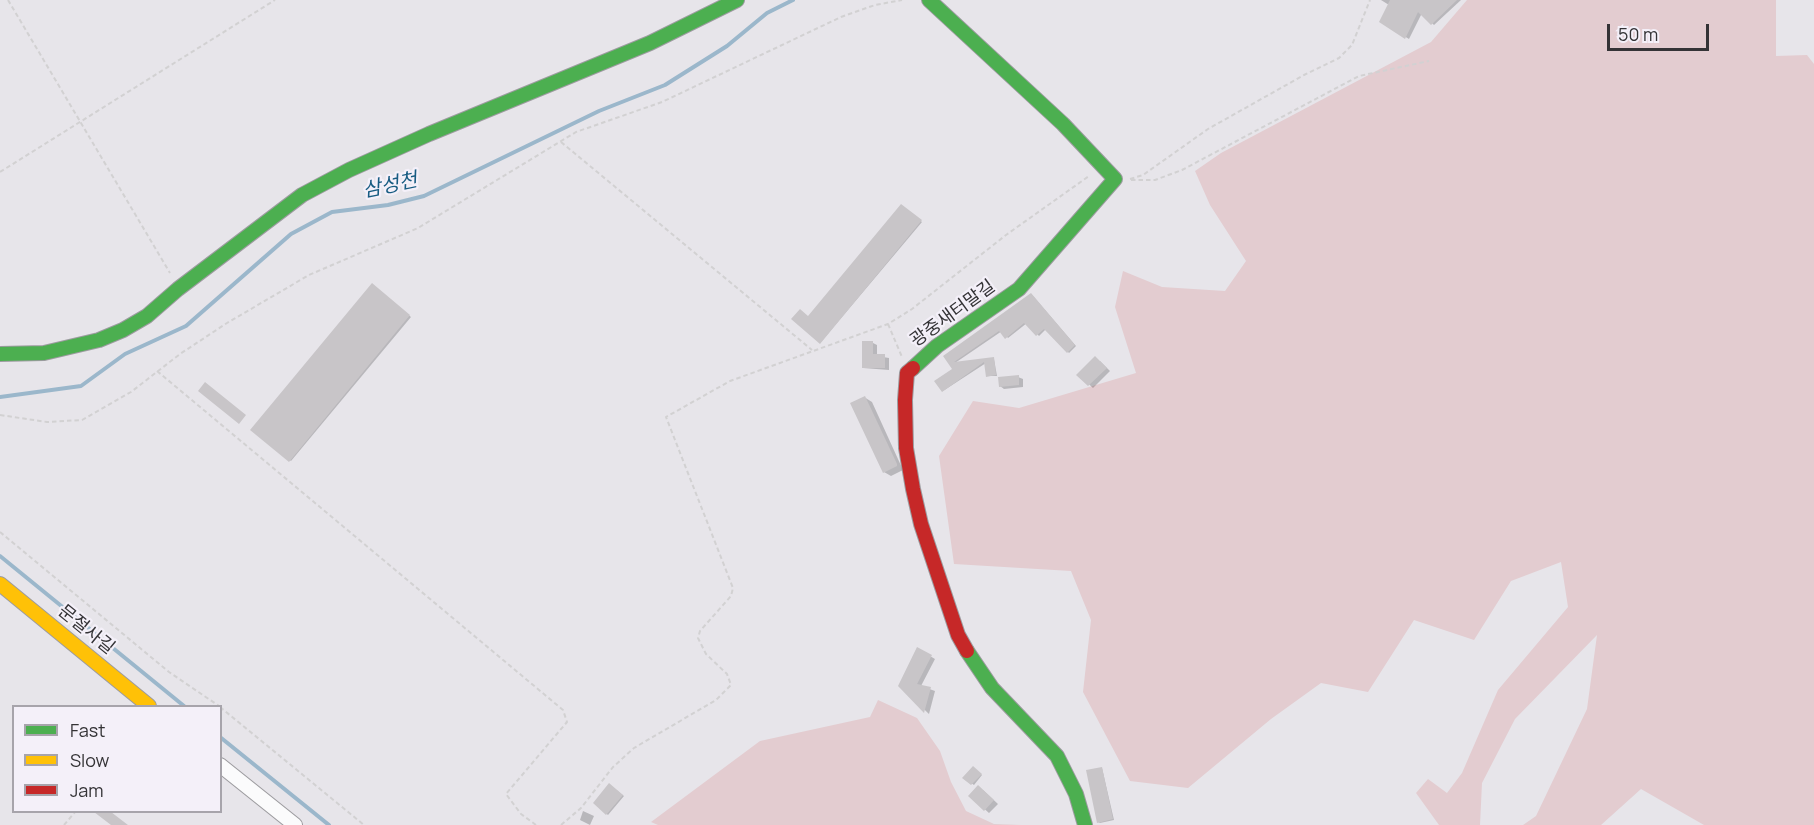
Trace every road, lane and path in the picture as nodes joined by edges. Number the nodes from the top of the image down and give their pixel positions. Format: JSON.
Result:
{"nodes":[{"id":1,"x":8,"y":0,"type":"edge"},
{"id":2,"x":275,"y":0,"type":"edge"},
{"id":3,"x":737,"y":0,"type":"edge"},
{"id":4,"x":902,"y":0,"type":"edge"},
{"id":5,"x":930,"y":0,"type":"edge"},
{"id":6,"x":1370,"y":0,"type":"edge"},
{"id":7,"x":1429,"y":61,"type":"dead end"},
{"id":8,"x":80,"y":122,"type":"junction"},
{"id":9,"x":561,"y":142,"type":"junction"},
{"id":10,"x":1104,"y":166,"type":"junction"},
{"id":11,"x":0,"y":172,"type":"edge"},
{"id":12,"x":1122,"y":179,"type":"junction"},
{"id":13,"x":178,"y":289,"type":"junction"},
{"id":14,"x":888,"y":324,"type":"junction"},
{"id":15,"x":812,"y":350,"type":"junction"},
{"id":16,"x":0,"y":354,"type":"edge"},
{"id":17,"x":157,"y":371,"type":"junction"},
{"id":18,"x":907,"y":373,"type":"junction"},
{"id":19,"x":0,"y":415,"type":"edge"},
{"id":20,"x":0,"y":532,"type":"edge"},
{"id":21,"x":0,"y":584,"type":"edge"},
{"id":22,"x":148,"y":705,"type":"edge"},
{"id":23,"x":217,"y":705,"type":"edge"},
{"id":24,"x":222,"y":709,"type":"edge"},
{"id":25,"x":222,"y":767,"type":"edge"},
{"id":26,"x":74,"y":813,"type":"edge"},
{"id":27,"x":64,"y":825,"type":"edge"},
{"id":28,"x":295,"y":825,"type":"edge"},
{"id":29,"x":364,"y":825,"type":"edge"},
{"id":30,"x":536,"y":825,"type":"edge"},
{"id":31,"x":561,"y":825,"type":"edge"},
{"id":32,"x":1085,"y":825,"type":"edge"}],
"edges":[{"from":1,"to":8,"type":"path"},
{"from":2,"to":8,"type":"path"},
{"from":3,"to":13,"type":"street"},
{"from":4,"to":9,"type":"path"},
{"from":5,"to":10,"type":"street"},
{"from":6,"to":12,"type":"path"},
{"from":7,"to":12,"type":"path"},
{"from":8,"to":11,"type":"path"},
{"from":8,"to":13,"type":"path"},
{"from":9,"to":15,"type":"path"},
{"from":9,"to":17,"type":"path"},
{"from":10,"to":12,"type":"street"},
{"from":10,"to":14,"type":"path"},
{"from":12,"to":18,"type":"street","name":"광중새터말길"},
{"from":13,"to":16,"type":"street"},
{"from":14,"to":15,"type":"path"},
{"from":14,"to":18,"type":"path"},
{"from":15,"to":31,"type":"path"},
{"from":17,"to":19,"type":"path"},
{"from":17,"to":30,"type":"path"},
{"from":18,"to":32,"type":"street","name":"광중새터말길"},
{"from":20,"to":23,"type":"path"},
{"from":21,"to":22,"type":"street","name":"문절사길"},
{"from":24,"to":29,"type":"path"},
{"from":25,"to":28,"type":"street"},
{"from":26,"to":27,"type":"path"}]}
